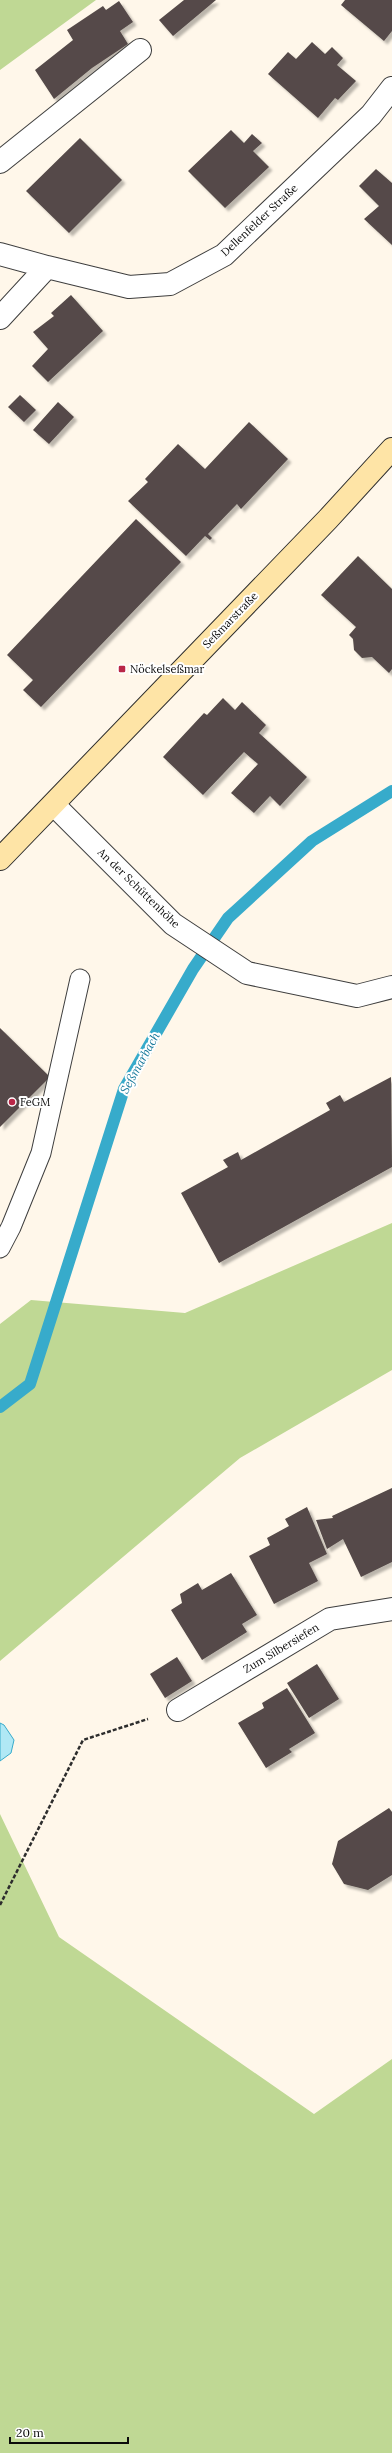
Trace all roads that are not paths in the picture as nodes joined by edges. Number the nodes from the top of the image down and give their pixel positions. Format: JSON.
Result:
{"nodes":[{"id":1,"x":140,"y":50,"type":"dead end"},
{"id":2,"x":392,"y":88,"type":"edge"},
{"id":3,"x":0,"y":162,"type":"edge"},
{"id":4,"x":0,"y":254,"type":"edge"},
{"id":5,"x":47,"y":267,"type":"junction"},
{"id":6,"x":0,"y":318,"type":"edge"},
{"id":7,"x":392,"y":449,"type":"edge"},
{"id":8,"x":54,"y":805,"type":"junction"},
{"id":9,"x":0,"y":859,"type":"edge"},
{"id":10,"x":80,"y":979,"type":"dead end"},
{"id":11,"x":392,"y":987,"type":"edge"},
{"id":12,"x":0,"y":1248,"type":"edge"},
{"id":13,"x":392,"y":1609,"type":"edge"},
{"id":14,"x":178,"y":1710,"type":"road end"}],
"edges":[{"from":1,"to":3,"type":"street"},
{"from":2,"to":5,"type":"street","name":"Dellenfelder Straße"},
{"from":4,"to":5,"type":"street","name":"Dellenfelder Straße"},
{"from":5,"to":6,"type":"street"},
{"from":7,"to":8,"type":"main road","name":"Seßmarstraße"},
{"from":8,"to":9,"type":"main road","name":"Seßmarstraße"},
{"from":8,"to":11,"type":"street","name":"An der Schüttenhöhe"},
{"from":10,"to":12,"type":"lane"},
{"from":13,"to":14,"type":"street","name":"Zum Silbersiefen"}]}
